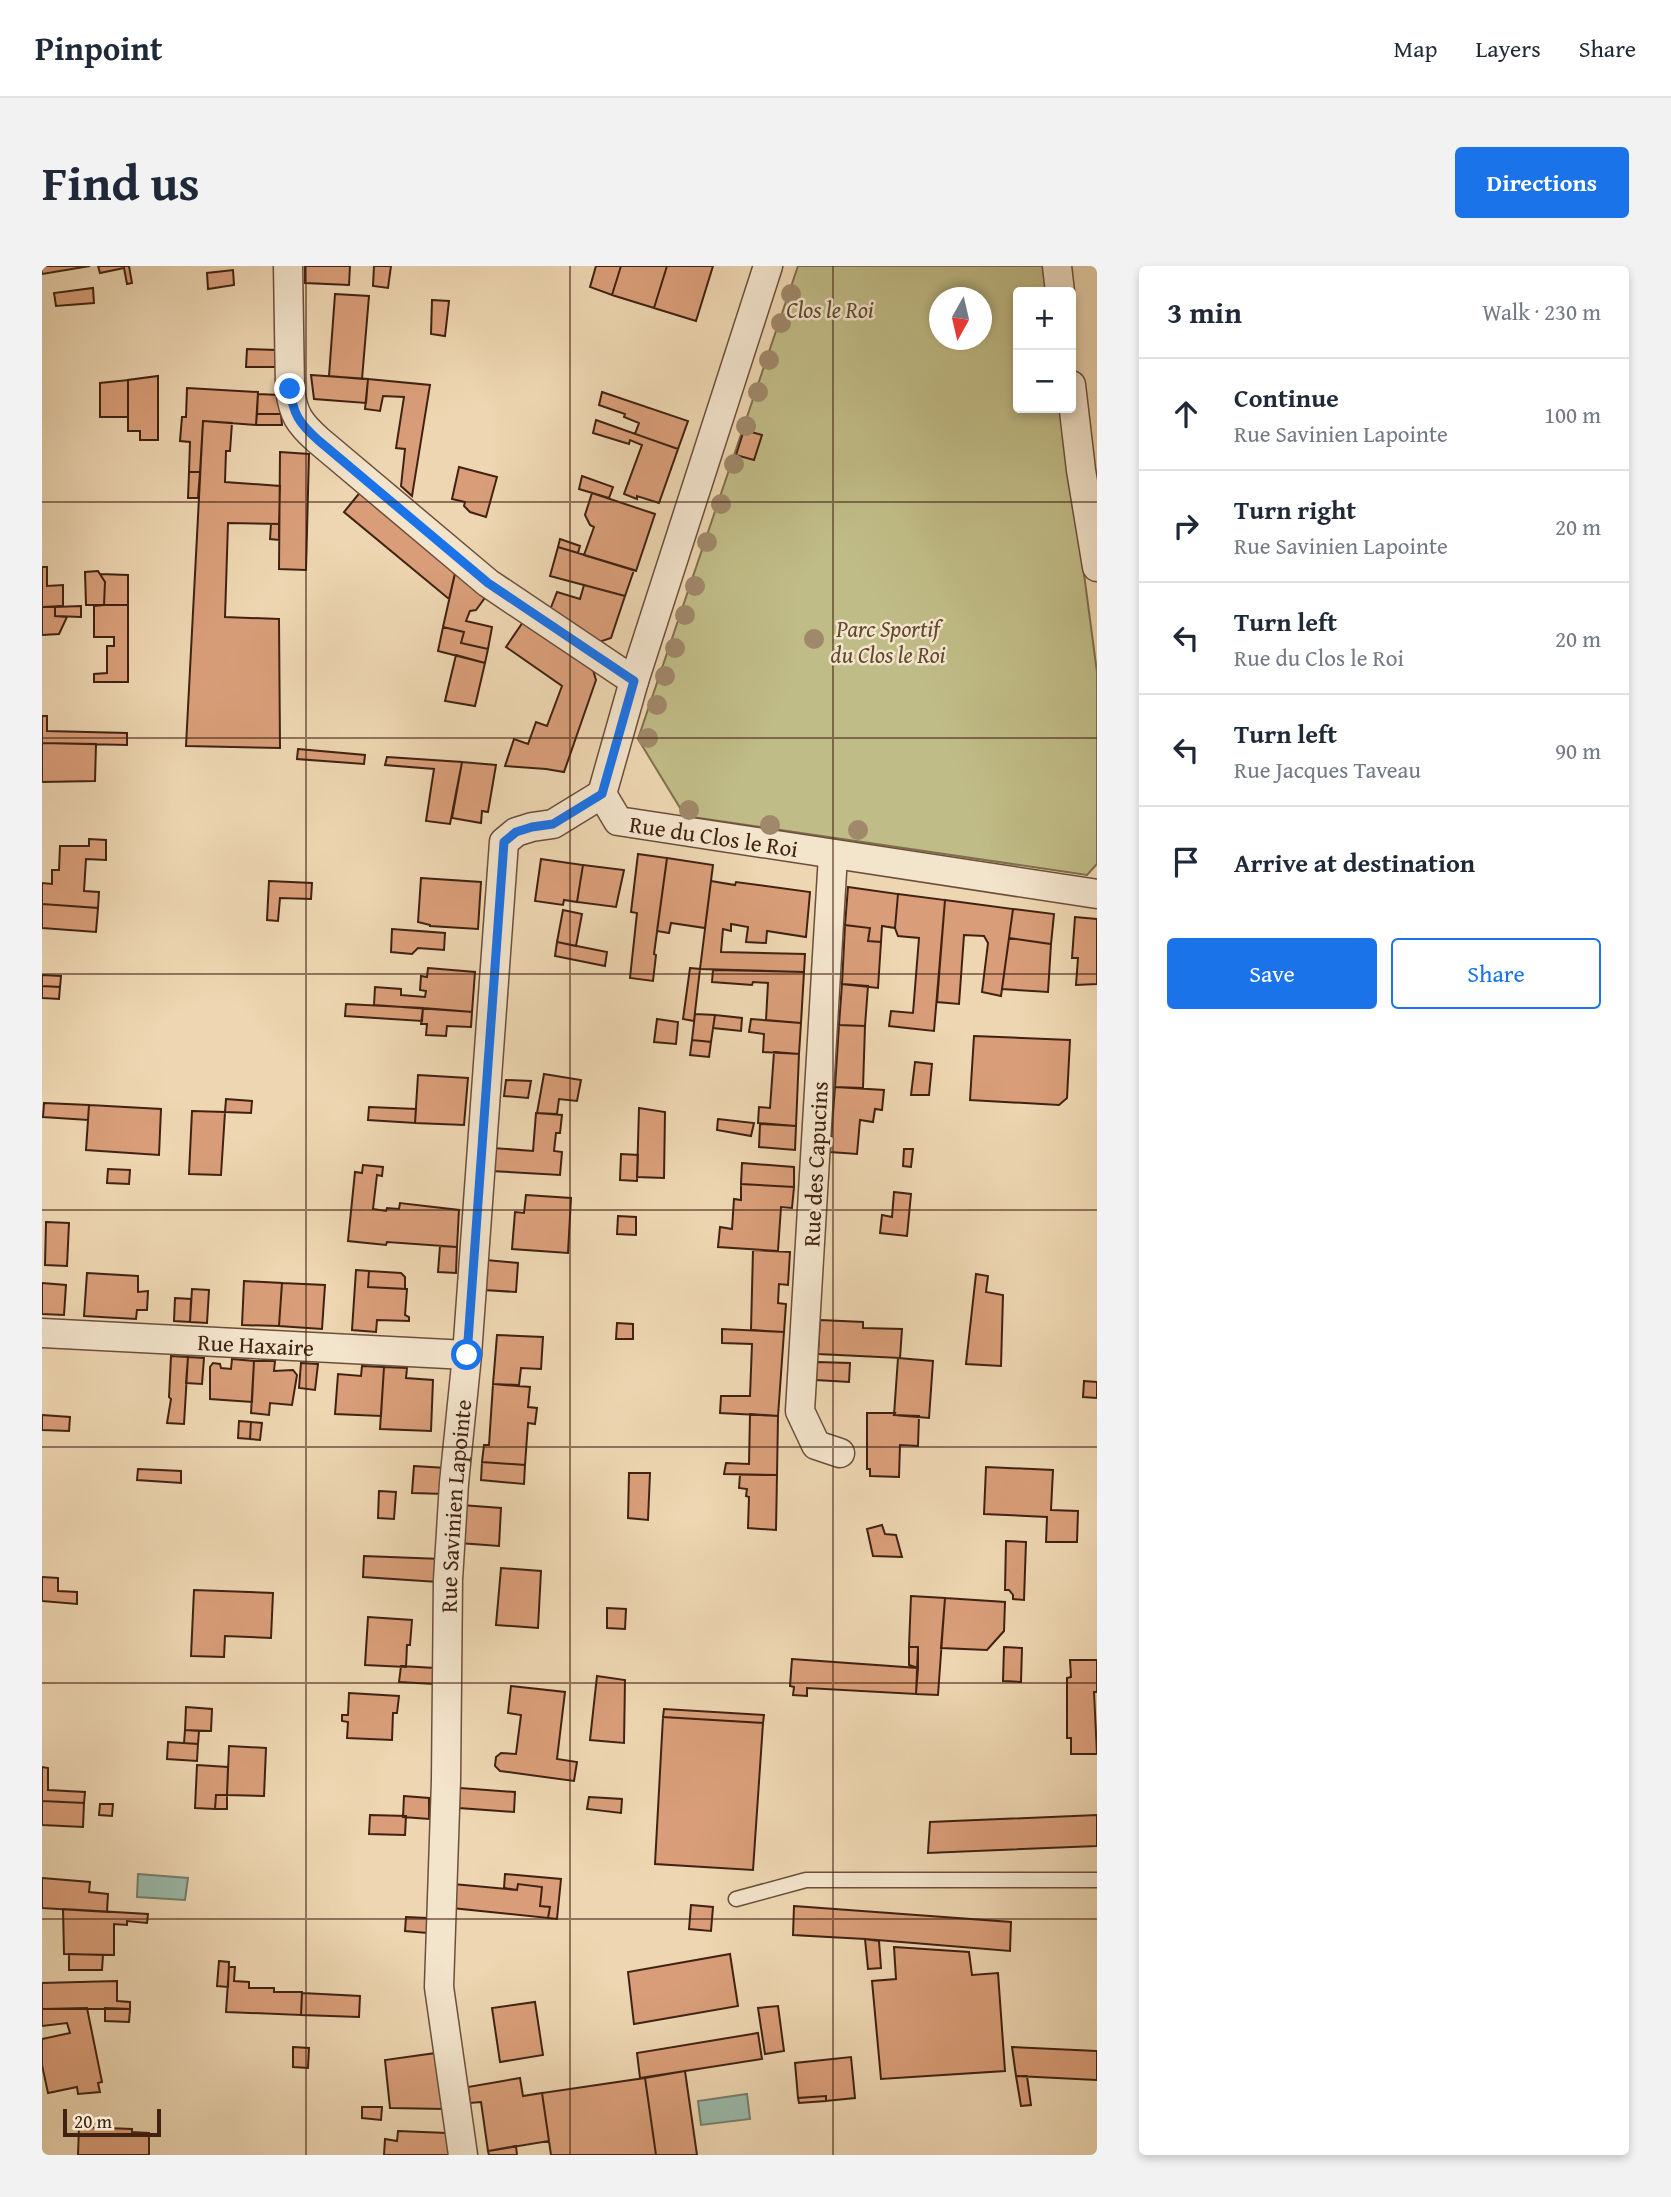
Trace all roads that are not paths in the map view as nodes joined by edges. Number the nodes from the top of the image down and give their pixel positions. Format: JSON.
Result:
{"nodes":[{"id":1,"x":288,"y":266,"type":"edge"},
{"id":2,"x":768,"y":266,"type":"edge"},
{"id":3,"x":1057,"y":266,"type":"edge"},
{"id":4,"x":1059,"y":287,"type":"edge"},
{"id":5,"x":1074,"y":413,"type":"edge"},
{"id":6,"x":1097,"y":567,"type":"edge"},
{"id":7,"x":634,"y":681,"type":"junction"},
{"id":8,"x":602,"y":794,"type":"junction"},
{"id":9,"x":833,"y":855,"type":"junction"},
{"id":10,"x":1097,"y":894,"type":"edge"},
{"id":11,"x":42,"y":1333,"type":"edge"},
{"id":12,"x":467,"y":1355,"type":"junction"},
{"id":13,"x":840,"y":1453,"type":"dead end"},
{"id":14,"x":1097,"y":1880,"type":"edge"},
{"id":15,"x":736,"y":1899,"type":"dead end"},
{"id":16,"x":463,"y":2155,"type":"edge"}],
"edges":[{"from":1,"to":7,"type":"street"},
{"from":2,"to":7,"type":"street","name":"Rue du Clos le Roi"},
{"from":3,"to":4,"type":"street"},
{"from":5,"to":6,"type":"street"},
{"from":7,"to":8,"type":"street","name":"Rue du Clos le Roi"},
{"from":8,"to":9,"type":"street","name":"Rue du Clos le Roi"},
{"from":8,"to":12,"type":"street","name":"Rue Savinien Lapointe"},
{"from":9,"to":10,"type":"street","name":"Rue du Clos le Roi"},
{"from":9,"to":13,"type":"street","name":"Rue des Capucins"},
{"from":11,"to":12,"type":"street","name":"Rue Haxaire"},
{"from":12,"to":16,"type":"street","name":"Rue Savinien Lapointe"},
{"from":14,"to":15,"type":"lane"}]}
